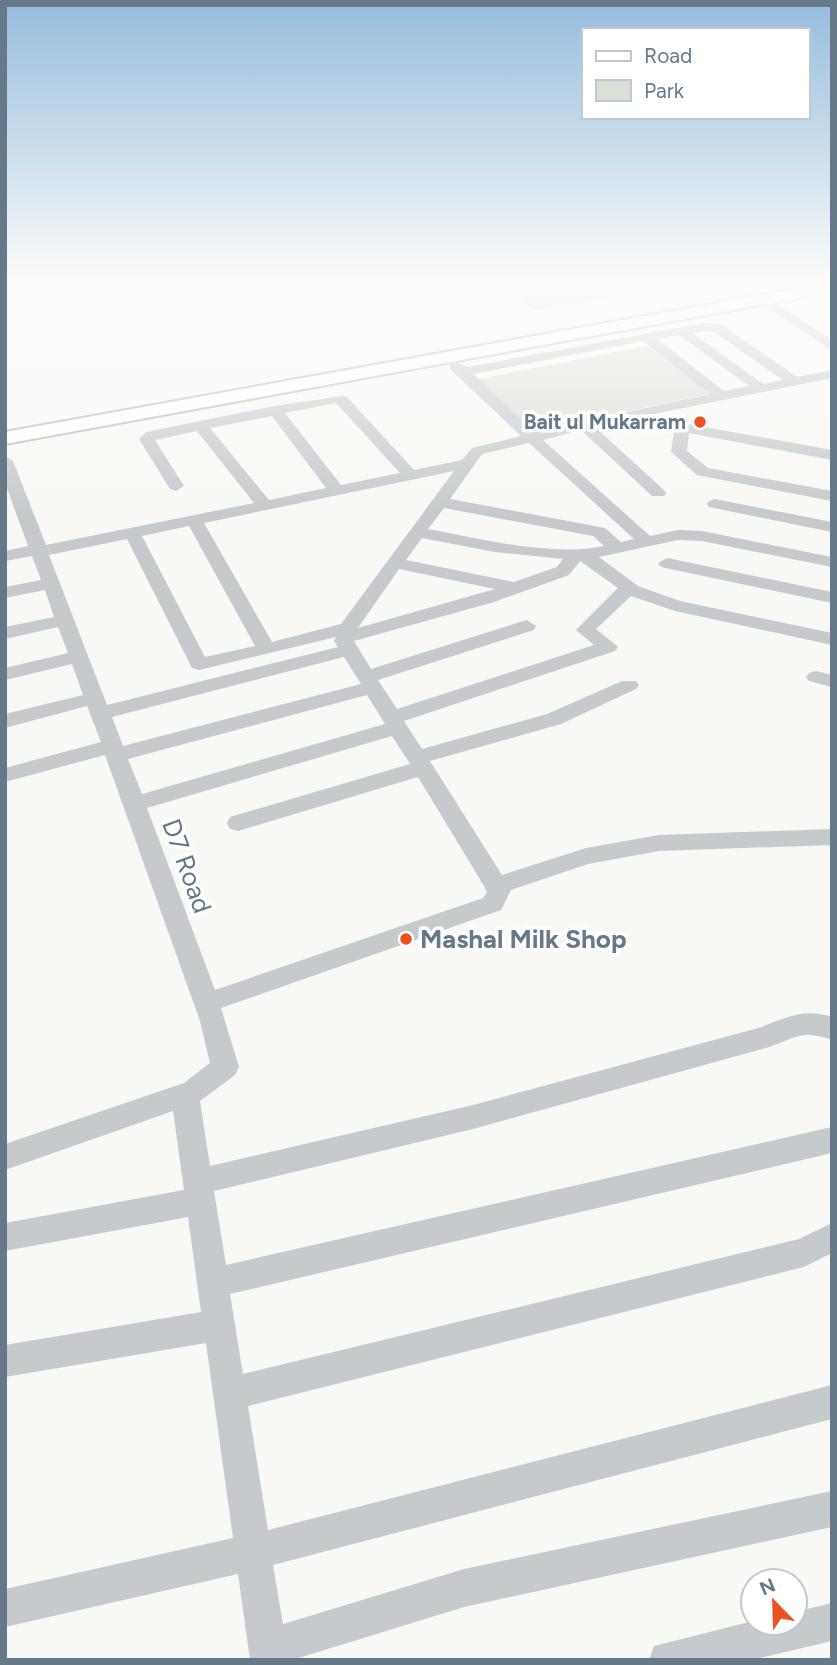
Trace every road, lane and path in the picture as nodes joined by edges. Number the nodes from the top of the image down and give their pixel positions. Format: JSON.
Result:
{"nodes":[{"id":1,"x":396,"y":359,"type":"edge"},
{"id":2,"x":440,"y":359,"type":"edge"},
{"id":3,"x":446,"y":359,"type":"edge"},
{"id":4,"x":529,"y":359,"type":"edge"},
{"id":5,"x":674,"y":359,"type":"edge"},
{"id":6,"x":719,"y":359,"type":"edge"},
{"id":7,"x":762,"y":359,"type":"edge"},
{"id":8,"x":462,"y":371,"type":"junction"},
{"id":9,"x":832,"y":374,"type":"edge"},
{"id":10,"x":291,"y":379,"type":"junction"},
{"id":11,"x":794,"y":381,"type":"junction"},
{"id":12,"x":760,"y":388,"type":"junction"},
{"id":13,"x":721,"y":396,"type":"junction"},
{"id":14,"x":275,"y":410,"type":"junction"},
{"id":15,"x":622,"y":416,"type":"junction"},
{"id":16,"x":5,"y":424,"type":"edge"},
{"id":17,"x":200,"y":425,"type":"junction"},
{"id":18,"x":584,"y":425,"type":"junction"},
{"id":19,"x":682,"y":427,"type":"junction"},
{"id":20,"x":534,"y":437,"type":"junction"},
{"id":21,"x":5,"y":438,"type":"edge"},
{"id":22,"x":832,"y":455,"type":"edge"},
{"id":23,"x":5,"y":461,"type":"edge"},
{"id":24,"x":467,"y":464,"type":"junction"},
{"id":25,"x":411,"y":476,"type":"junction"},
{"id":26,"x":728,"y":477,"type":"junction"},
{"id":27,"x":176,"y":486,"type":"dead end"},
{"id":28,"x":10,"y":490,"type":"edge"},
{"id":29,"x":337,"y":491,"type":"junction"},
{"id":30,"x":658,"y":493,"type":"dead end"},
{"id":31,"x":832,"y":496,"type":"edge"},
{"id":32,"x":440,"y":502,"type":"junction"},
{"id":33,"x":715,"y":504,"type":"junction"},
{"id":34,"x":265,"y":506,"type":"junction"},
{"id":35,"x":194,"y":520,"type":"junction"},
{"id":36,"x":16,"y":522,"type":"edge"},
{"id":37,"x":832,"y":527,"type":"edge"},
{"id":38,"x":418,"y":532,"type":"junction"},
{"id":39,"x":132,"y":533,"type":"junction"},
{"id":40,"x":699,"y":536,"type":"junction"},
{"id":41,"x":647,"y":542,"type":"junction"},
{"id":42,"x":618,"y":549,"type":"junction"},
{"id":43,"x":38,"y":550,"type":"junction"},
{"id":44,"x":579,"y":555,"type":"junction"},
{"id":45,"x":5,"y":556,"type":"edge"},
{"id":46,"x":832,"y":562,"type":"edge"},
{"id":47,"x":395,"y":563,"type":"junction"},
{"id":48,"x":667,"y":563,"type":"dead end"},
{"id":49,"x":51,"y":583,"type":"junction"},
{"id":50,"x":629,"y":587,"type":"junction"},
{"id":51,"x":516,"y":588,"type":"junction"},
{"id":52,"x":5,"y":593,"type":"edge"},
{"id":53,"x":832,"y":598,"type":"edge"},
{"id":54,"x":65,"y":620,"type":"junction"},
{"id":55,"x":527,"y":626,"type":"dead end"},
{"id":56,"x":5,"y":633,"type":"edge"},
{"id":57,"x":348,"y":638,"type":"junction"},
{"id":58,"x":832,"y":639,"type":"edge"},
{"id":59,"x":266,"y":649,"type":"junction"},
{"id":60,"x":79,"y":656,"type":"junction"},
{"id":61,"x":5,"y":674,"type":"edge"},
{"id":62,"x":370,"y":682,"type":"junction"},
{"id":63,"x":629,"y":685,"type":"dead end"},
{"id":64,"x":98,"y":706,"type":"junction"},
{"id":65,"x":5,"y":721,"type":"edge"},
{"id":66,"x":395,"y":723,"type":"junction"},
{"id":67,"x":115,"y":751,"type":"junction"},
{"id":68,"x":420,"y":763,"type":"junction"},
{"id":69,"x":5,"y":774,"type":"edge"},
{"id":70,"x":134,"y":804,"type":"junction"},
{"id":71,"x":238,"y":823,"type":"dead end"},
{"id":72,"x":832,"y":837,"type":"edge"},
{"id":73,"x":496,"y":886,"type":"junction"},
{"id":74,"x":206,"y":1003,"type":"junction"},
{"id":75,"x":832,"y":1029,"type":"edge"},
{"id":76,"x":185,"y":1095,"type":"junction"},
{"id":77,"x":832,"y":1140,"type":"edge"},
{"id":78,"x":5,"y":1157,"type":"edge"},
{"id":79,"x":199,"y":1191,"type":"junction"},
{"id":80,"x":5,"y":1237,"type":"edge"},
{"id":81,"x":832,"y":1237,"type":"edge"},
{"id":82,"x":213,"y":1283,"type":"junction"},
{"id":83,"x":219,"y":1325,"type":"junction"},
{"id":84,"x":5,"y":1361,"type":"edge"},
{"id":85,"x":230,"y":1394,"type":"junction"},
{"id":86,"x":832,"y":1402,"type":"edge"},
{"id":87,"x":832,"y":1509,"type":"edge"},
{"id":88,"x":253,"y":1552,"type":"junction"},
{"id":89,"x":5,"y":1608,"type":"edge"},
{"id":90,"x":832,"y":1622,"type":"edge"},
{"id":91,"x":269,"y":1654,"type":"edge"},
{"id":92,"x":668,"y":1660,"type":"edge"}],
"edges":[{"from":1,"to":10,"type":"main road"},
{"from":2,"to":10,"type":"main road"},
{"from":3,"to":8,"type":"street"},
{"from":4,"to":8,"type":"street"},
{"from":5,"to":13,"type":"street"},
{"from":6,"to":12,"type":"street"},
{"from":7,"to":11,"type":"street"},
{"from":8,"to":20,"type":"street"},
{"from":9,"to":11,"type":"street"},
{"from":10,"to":16,"type":"main road"},
{"from":10,"to":21,"type":"main road"},
{"from":11,"to":12,"type":"street"},
{"from":12,"to":13,"type":"street"},
{"from":13,"to":15,"type":"street"},
{"from":14,"to":17,"type":"street"},
{"from":14,"to":25,"type":"street"},
{"from":14,"to":29,"type":"street"},
{"from":15,"to":18,"type":"street"},
{"from":15,"to":19,"type":"street"},
{"from":17,"to":27,"type":"street"},
{"from":17,"to":34,"type":"street"},
{"from":18,"to":20,"type":"street"},
{"from":18,"to":30,"type":"street"},
{"from":19,"to":22,"type":"street"},
{"from":19,"to":26,"type":"street"},
{"from":20,"to":24,"type":"street"},
{"from":20,"to":41,"type":"street"},
{"from":23,"to":28,"type":"street","name":"D7 Road"},
{"from":24,"to":25,"type":"street"},
{"from":24,"to":32,"type":"street"},
{"from":25,"to":29,"type":"street"},
{"from":26,"to":31,"type":"street"},
{"from":26,"to":33,"type":"street"},
{"from":28,"to":36,"type":"street","name":"D7 Road"},
{"from":29,"to":34,"type":"street"},
{"from":32,"to":38,"type":"street"},
{"from":32,"to":42,"type":"street"},
{"from":33,"to":37,"type":"street"},
{"from":33,"to":40,"type":"street"},
{"from":34,"to":35,"type":"street"},
{"from":35,"to":39,"type":"street"},
{"from":35,"to":59,"type":"street"},
{"from":36,"to":43,"type":"street","name":"D7 Road"},
{"from":38,"to":44,"type":"street"},
{"from":38,"to":47,"type":"street"},
{"from":39,"to":43,"type":"street"},
{"from":39,"to":59,"type":"street"},
{"from":40,"to":41,"type":"street"},
{"from":40,"to":46,"type":"street"},
{"from":41,"to":42,"type":"street"},
{"from":42,"to":44,"type":"street"},
{"from":43,"to":45,"type":"street"},
{"from":43,"to":49,"type":"street","name":"D7 Road"},
{"from":44,"to":50,"type":"street"},
{"from":44,"to":51,"type":"street"},
{"from":47,"to":51,"type":"street"},
{"from":47,"to":57,"type":"street"},
{"from":48,"to":53,"type":"street"},
{"from":49,"to":52,"type":"street"},
{"from":49,"to":54,"type":"street","name":"D7 Road"},
{"from":50,"to":58,"type":"street"},
{"from":50,"to":66,"type":"street"},
{"from":51,"to":57,"type":"street"},
{"from":54,"to":56,"type":"street"},
{"from":54,"to":60,"type":"street","name":"D7 Road"},
{"from":55,"to":62,"type":"street"},
{"from":57,"to":59,"type":"street"},
{"from":57,"to":62,"type":"street"},
{"from":57,"to":64,"type":"street"},
{"from":60,"to":61,"type":"street"},
{"from":60,"to":64,"type":"street","name":"D7 Road"},
{"from":62,"to":66,"type":"street"},
{"from":62,"to":67,"type":"street"},
{"from":63,"to":68,"type":"street"},
{"from":64,"to":65,"type":"street"},
{"from":64,"to":67,"type":"street","name":"D7 Road"},
{"from":66,"to":68,"type":"street"},
{"from":66,"to":70,"type":"street"},
{"from":67,"to":69,"type":"street"},
{"from":67,"to":70,"type":"street","name":"D7 Road"},
{"from":68,"to":71,"type":"street"},
{"from":68,"to":73,"type":"street"},
{"from":70,"to":74,"type":"street","name":"D7 Road"},
{"from":72,"to":73,"type":"street"},
{"from":73,"to":74,"type":"street"},
{"from":74,"to":76,"type":"street","name":"D7 Road"},
{"from":75,"to":79,"type":"street"},
{"from":76,"to":78,"type":"street","name":"D7 Road"},
{"from":76,"to":79,"type":"street"},
{"from":77,"to":82,"type":"street"},
{"from":79,"to":80,"type":"street"},
{"from":79,"to":82,"type":"street"},
{"from":81,"to":85,"type":"street"},
{"from":82,"to":83,"type":"street"},
{"from":83,"to":84,"type":"street"},
{"from":83,"to":85,"type":"street"},
{"from":85,"to":88,"type":"street"},
{"from":86,"to":88,"type":"street"},
{"from":87,"to":91,"type":"street"},
{"from":88,"to":89,"type":"street"},
{"from":88,"to":91,"type":"street"},
{"from":90,"to":92,"type":"street"}]}
